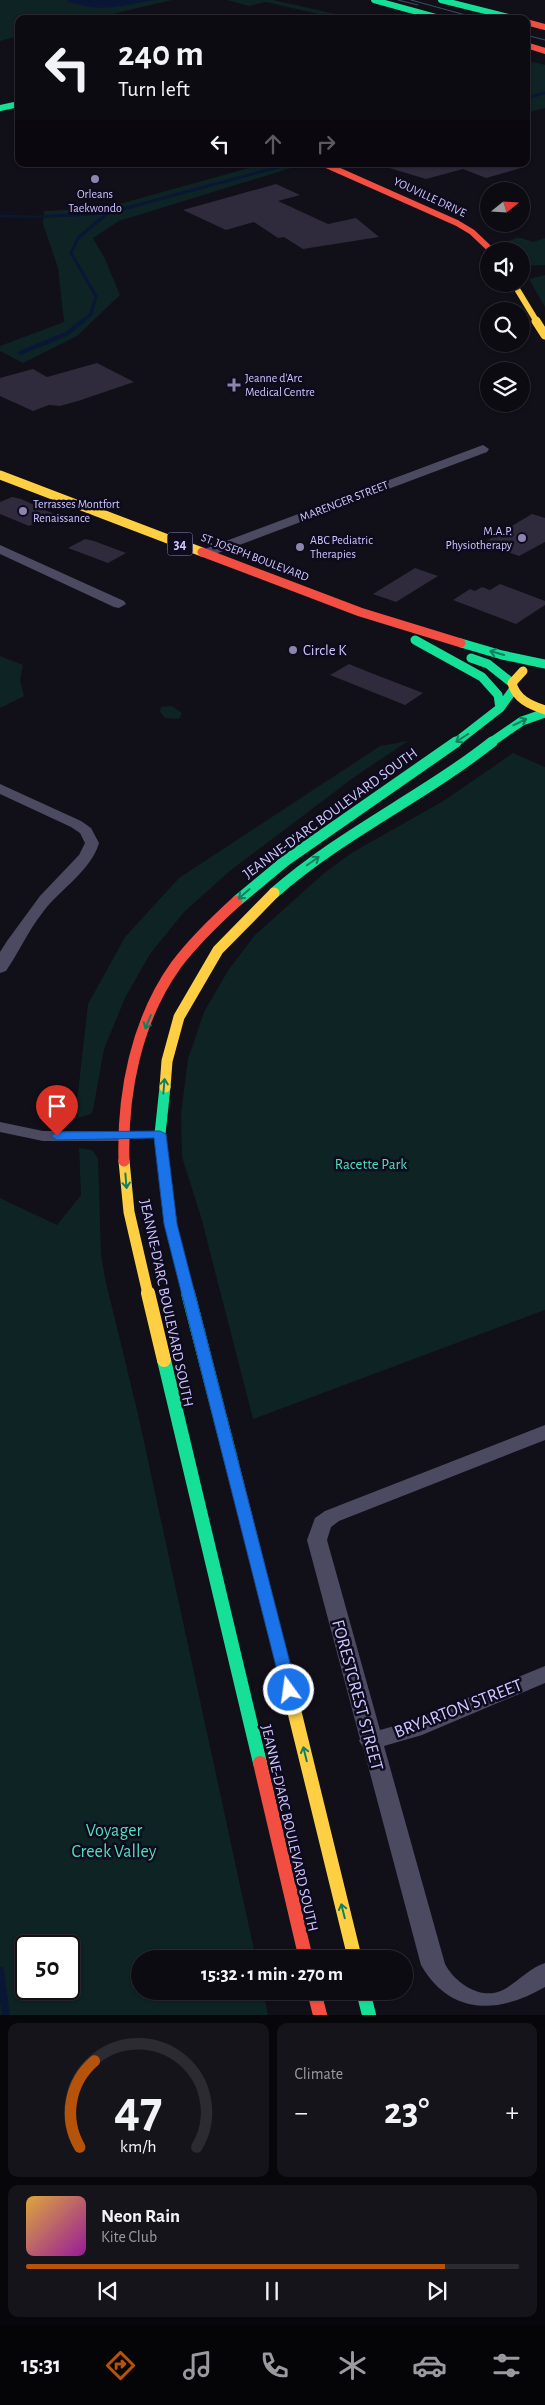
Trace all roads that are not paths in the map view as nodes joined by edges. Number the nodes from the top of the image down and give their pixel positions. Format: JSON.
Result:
{"nodes":[{"id":1,"x":374,"y":0,"type":"edge"},
{"id":2,"x":441,"y":0,"type":"edge"},
{"id":3,"x":428,"y":15,"type":"edge"},
{"id":4,"x":497,"y":15,"type":"edge"},
{"id":5,"x":501,"y":15,"type":"edge"},
{"id":6,"x":530,"y":23,"type":"edge"},
{"id":7,"x":545,"y":26,"type":"edge"},
{"id":8,"x":530,"y":44,"type":"edge"},
{"id":9,"x":530,"y":45,"type":"edge"},
{"id":10,"x":545,"y":47,"type":"edge"},
{"id":11,"x":545,"y":51,"type":"edge"},
{"id":12,"x":15,"y":105,"type":"edge"},
{"id":13,"x":0,"y":108,"type":"edge"},
{"id":14,"x":331,"y":167,"type":"edge"},
{"id":15,"x":483,"y":242,"type":"edge"},
{"id":16,"x":519,"y":292,"type":"edge"},
{"id":17,"x":545,"y":335,"type":"edge"},
{"id":18,"x":483,"y":449,"type":"dead end"},
{"id":19,"x":0,"y":475,"type":"edge"},
{"id":20,"x":0,"y":548,"type":"edge"},
{"id":21,"x":206,"y":553,"type":"junction"},
{"id":22,"x":119,"y":604,"type":"dead end"},
{"id":23,"x":360,"y":612,"type":"junction"},
{"id":24,"x":408,"y":636,"type":"junction"},
{"id":25,"x":545,"y":664,"type":"edge"},
{"id":26,"x":512,"y":687,"type":"junction"},
{"id":27,"x":500,"y":708,"type":"junction"},
{"id":28,"x":545,"y":711,"type":"edge"},
{"id":29,"x":0,"y":788,"type":"edge"},
{"id":30,"x":0,"y":968,"type":"edge"},
{"id":31,"x":0,"y":1127,"type":"edge"},
{"id":32,"x":127,"y":1136,"type":"junction"},
{"id":33,"x":545,"y":1432,"type":"edge"},
{"id":34,"x":545,"y":1674,"type":"edge"},
{"id":35,"x":370,"y":1741,"type":"junction"},
{"id":36,"x":304,"y":1950,"type":"edge"},
{"id":37,"x":353,"y":1950,"type":"edge"},
{"id":38,"x":545,"y":1973,"type":"edge"},
{"id":39,"x":316,"y":2000,"type":"edge"},
{"id":40,"x":365,"y":2000,"type":"edge"},
{"id":41,"x":320,"y":2015,"type":"edge"},
{"id":42,"x":369,"y":2015,"type":"edge"}],
"edges":[{"from":1,"to":3,"type":"main road"},
{"from":2,"to":4,"type":"main road"},
{"from":2,"to":5,"type":"main road"},
{"from":6,"to":7,"type":"main road"},
{"from":8,"to":10,"type":"main road"},
{"from":9,"to":11,"type":"main road"},
{"from":12,"to":13,"type":"main road"},
{"from":14,"to":15,"type":"main road","name":"YOUVILLE DRIVE"},
{"from":16,"to":17,"type":"main road"},
{"from":18,"to":21,"type":"street","name":"MARENGER STREET"},
{"from":19,"to":21,"type":"main road","name":"ST. JOSEPH BOULEVARD","number":"34"},
{"from":20,"to":22,"type":"street"},
{"from":21,"to":23,"type":"main road","name":"ST. JOSEPH BOULEVARD","number":"34"},
{"from":23,"to":24,"type":"main road","name":"ST. JOSEPH BOULEVARD","number":"34"},
{"from":25,"to":23,"type":"main road","name":"ST. JOSEPH BOULEVARD","number":"34","one_way":true},
{"from":24,"to":26,"type":"main road","name":"ST. JOSEPH BOULEVARD","number":"34"},
{"from":24,"to":27,"type":"main road"},
{"from":25,"to":26,"type":"main road","number":"34"},
{"from":26,"to":27,"type":"main road","name":"JEANNE-D'ARC BOULEVARD SOUTH"},
{"from":26,"to":28,"type":"main road","number":"34"},
{"from":27,"to":32,"type":"main road","name":"JEANNE-D'ARC BOULEVARD SOUTH","one_way":true},
{"from":37,"to":28,"type":"main road","name":"JEANNE-D'ARC BOULEVARD SOUTH","one_way":true},
{"from":29,"to":30,"type":"street"},
{"from":31,"to":32,"type":"street"},
{"from":32,"to":36,"type":"main road","name":"JEANNE-D'ARC BOULEVARD SOUTH","one_way":true},
{"from":33,"to":35,"type":"street","name":"FORESTCREST STREET"},
{"from":34,"to":35,"type":"street","name":"BRYARTON STREET"},
{"from":35,"to":38,"type":"street","name":"FORESTCREST STREET"},
{"from":39,"to":41,"type":"main road"},
{"from":40,"to":42,"type":"main road"}]}
